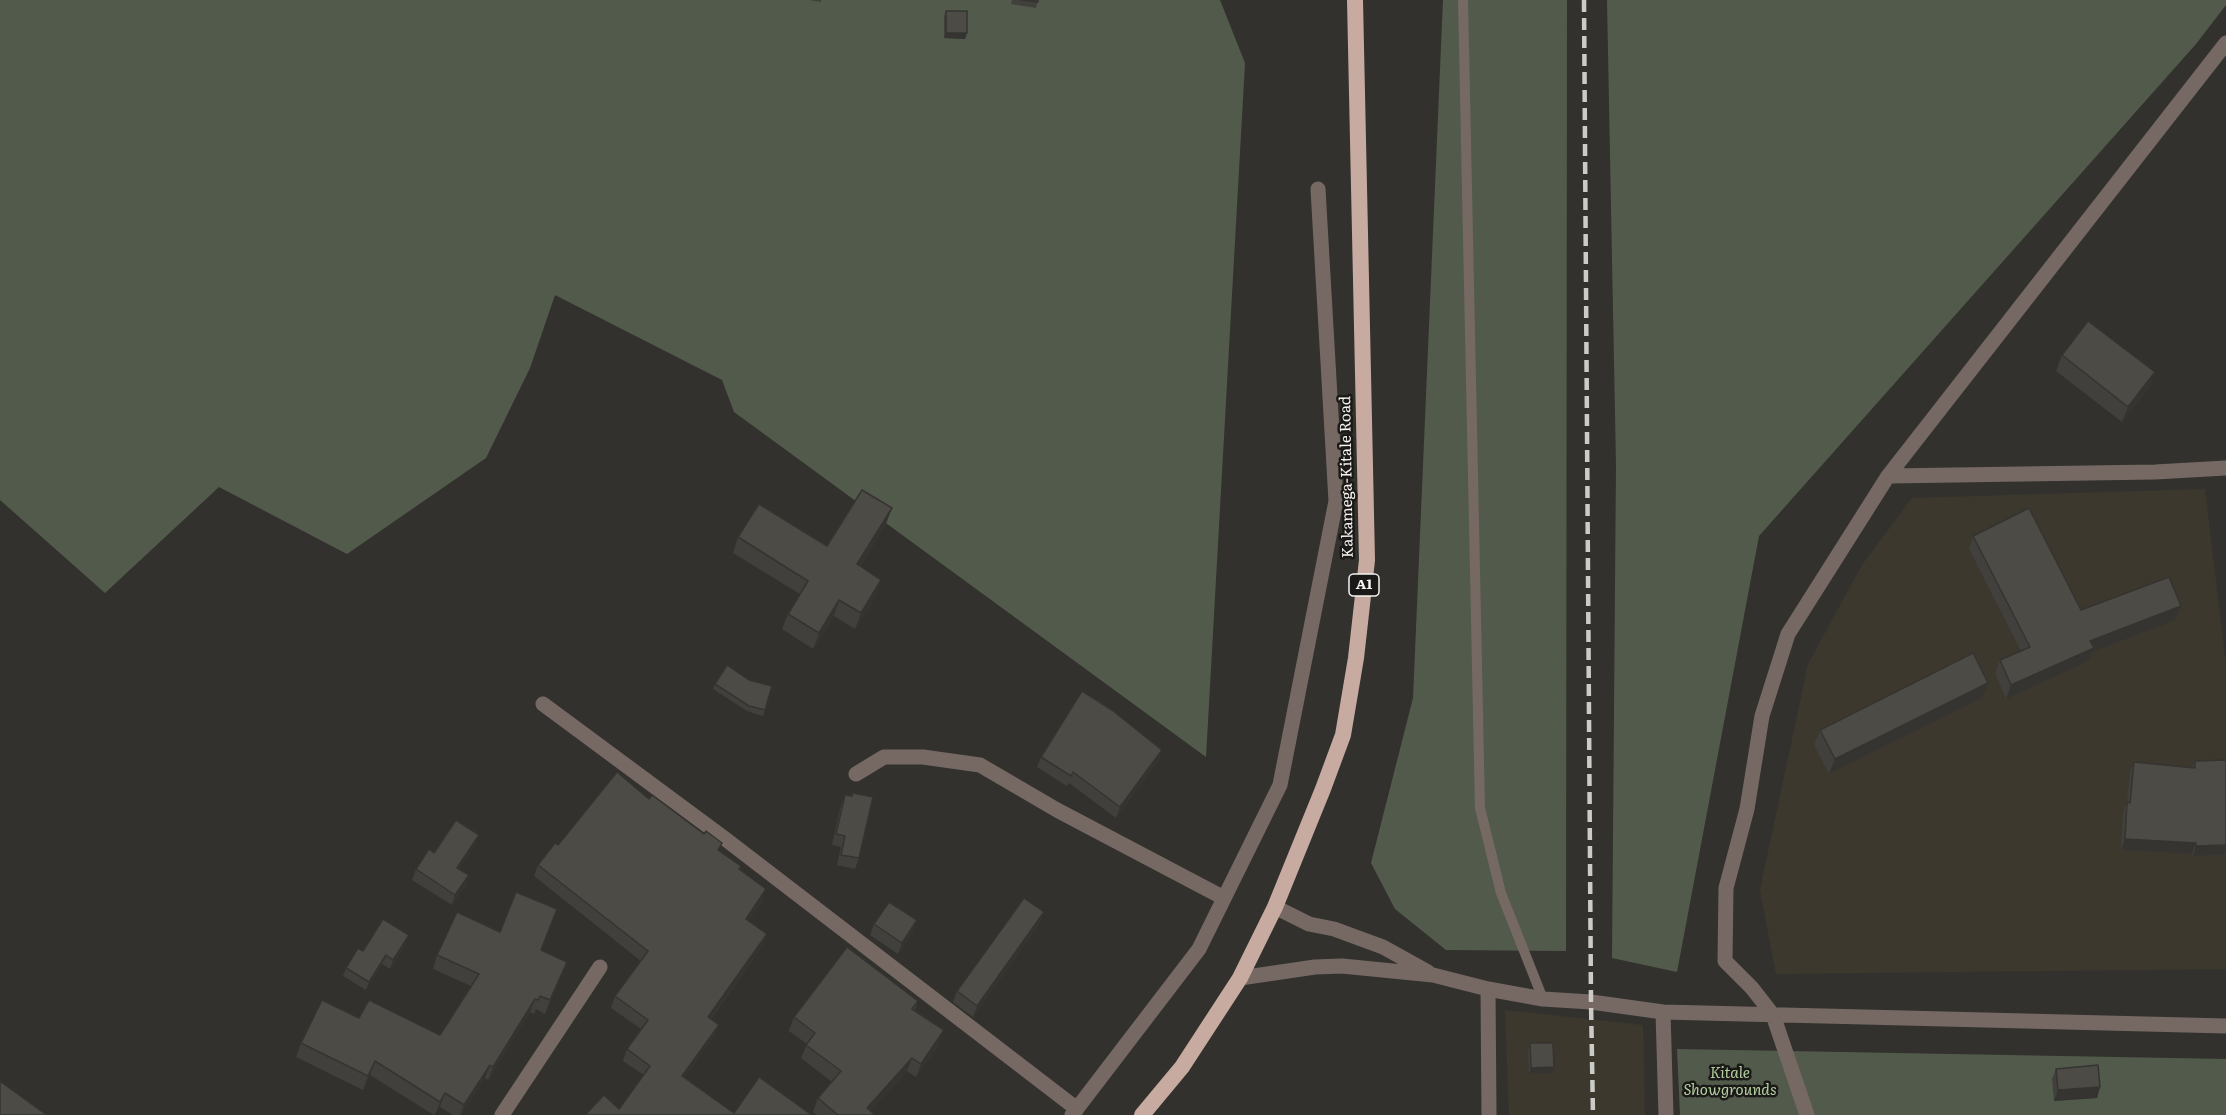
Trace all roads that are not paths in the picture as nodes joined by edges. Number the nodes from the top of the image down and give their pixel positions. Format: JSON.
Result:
{"nodes":[{"id":1,"x":1355,"y":0,"type":"edge"},
{"id":2,"x":1463,"y":0,"type":"edge"},
{"id":3,"x":2226,"y":43,"type":"edge"},
{"id":4,"x":1318,"y":189,"type":"dead end"},
{"id":5,"x":2226,"y":468,"type":"edge"},
{"id":6,"x":1888,"y":476,"type":"junction"},
{"id":7,"x":543,"y":704,"type":"dead end"},
{"id":8,"x":856,"y":774,"type":"dead end"},
{"id":9,"x":1224,"y":898,"type":"junction"},
{"id":10,"x":1275,"y":907,"type":"junction"},
{"id":11,"x":600,"y":967,"type":"dead end"},
{"id":12,"x":1433,"y":975,"type":"junction"},
{"id":13,"x":1240,"y":978,"type":"junction"},
{"id":14,"x":1488,"y":989,"type":"junction"},
{"id":15,"x":1543,"y":999,"type":"junction"},
{"id":16,"x":1664,"y":1012,"type":"junction"},
{"id":17,"x":1773,"y":1015,"type":"junction"},
{"id":18,"x":2226,"y":1026,"type":"edge"},
{"id":19,"x":1075,"y":1112,"type":"edge"},
{"id":20,"x":502,"y":1115,"type":"edge"},
{"id":21,"x":1142,"y":1115,"type":"edge"},
{"id":22,"x":1489,"y":1115,"type":"edge"},
{"id":23,"x":1666,"y":1115,"type":"edge"},
{"id":24,"x":1807,"y":1115,"type":"edge"}],
"edges":[{"from":1,"to":10,"type":"highway","name":"Kakamega-Kitale Road","number":"A1"},
{"from":2,"to":15,"type":"lane"},
{"from":3,"to":6,"type":"street"},
{"from":4,"to":9,"type":"street"},
{"from":5,"to":6,"type":"street"},
{"from":6,"to":17,"type":"street"},
{"from":7,"to":19,"type":"street"},
{"from":8,"to":9,"type":"street"},
{"from":9,"to":19,"type":"street"},
{"from":10,"to":12,"type":"street"},
{"from":10,"to":13,"type":"highway","name":"Kakamega-Kitale Road","number":"A1"},
{"from":11,"to":20,"type":"street"},
{"from":12,"to":13,"type":"street"},
{"from":12,"to":14,"type":"street"},
{"from":13,"to":21,"type":"highway","name":"Kakamega-Kitale Road","number":"A1"},
{"from":14,"to":15,"type":"street"},
{"from":14,"to":22,"type":"street"},
{"from":15,"to":16,"type":"street"},
{"from":16,"to":17,"type":"street"},
{"from":16,"to":23,"type":"street"},
{"from":17,"to":18,"type":"street"},
{"from":17,"to":24,"type":"street"}]}
